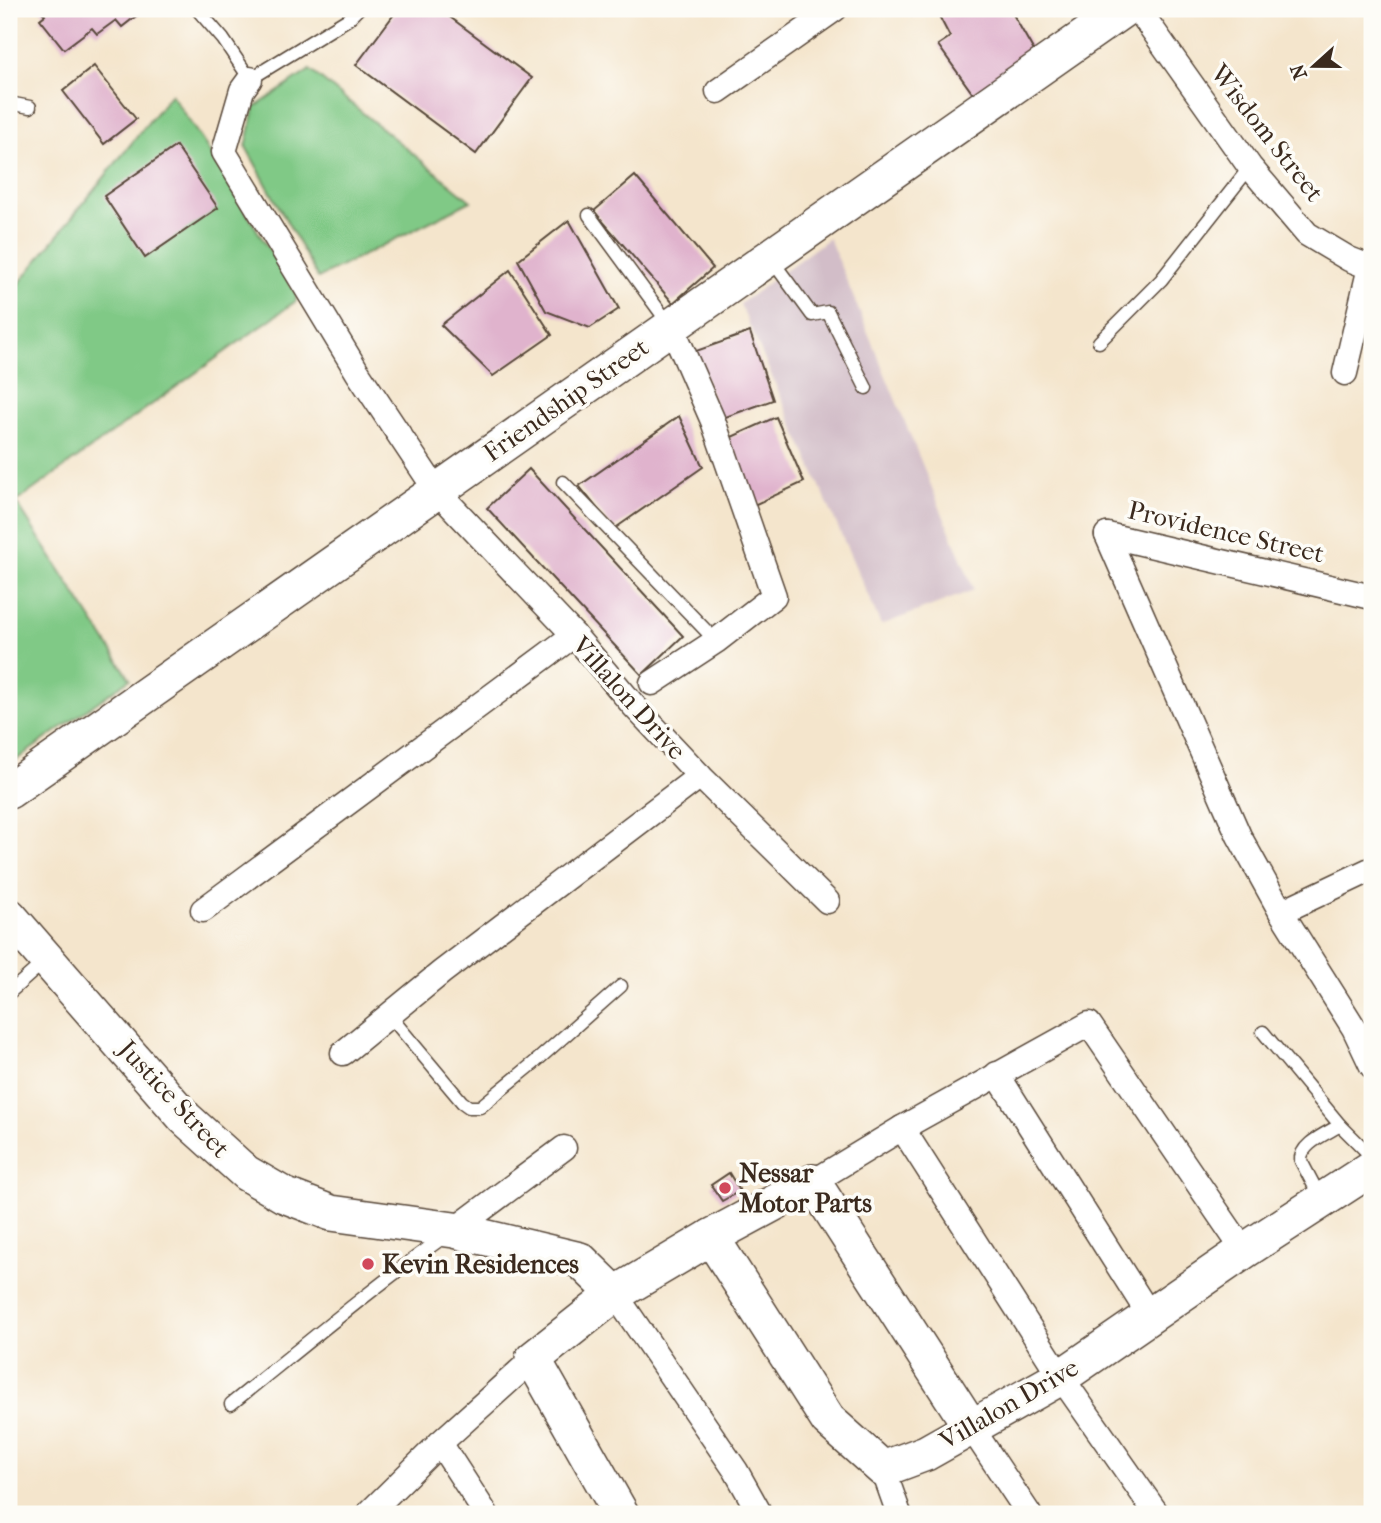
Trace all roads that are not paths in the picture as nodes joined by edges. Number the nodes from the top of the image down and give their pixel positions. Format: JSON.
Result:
{"nodes":[{"id":1,"x":197,"y":9,"type":"edge"},
{"id":2,"x":358,"y":9,"type":"edge"},
{"id":3,"x":835,"y":9,"type":"edge"},
{"id":4,"x":1124,"y":9,"type":"edge"},
{"id":5,"x":1138,"y":9,"type":"edge"},
{"id":6,"x":250,"y":79,"type":"junction"},
{"id":7,"x":718,"y":92,"type":"dead end"},
{"id":8,"x":9,"y":103,"type":"edge"},
{"id":9,"x":30,"y":107,"type":"dead end"},
{"id":10,"x":1250,"y":167,"type":"junction"},
{"id":11,"x":589,"y":215,"type":"dead end"},
{"id":12,"x":770,"y":258,"type":"junction"},
{"id":13,"x":1371,"y":268,"type":"edge"},
{"id":14,"x":672,"y":327,"type":"junction"},
{"id":15,"x":1099,"y":342,"type":"dead end"},
{"id":16,"x":1345,"y":373,"type":"dead end"},
{"id":17,"x":866,"y":388,"type":"dead end"},
{"id":18,"x":563,"y":482,"type":"dead end"},
{"id":19,"x":436,"y":490,"type":"junction"},
{"id":20,"x":1372,"y":597,"type":"edge"},
{"id":21,"x":574,"y":635,"type":"junction"},
{"id":22,"x":716,"y":641,"type":"junction"},
{"id":23,"x":652,"y":683,"type":"dead end"},
{"id":24,"x":699,"y":776,"type":"junction"},
{"id":25,"x":9,"y":791,"type":"edge"},
{"id":26,"x":1372,"y":869,"type":"edge"},
{"id":27,"x":827,"y":901,"type":"dead end"},
{"id":28,"x":204,"y":910,"type":"dead end"},
{"id":29,"x":1281,"y":912,"type":"junction"},
{"id":30,"x":9,"y":916,"type":"edge"},
{"id":31,"x":48,"y":958,"type":"junction"},
{"id":32,"x":621,"y":986,"type":"dead end"},
{"id":33,"x":9,"y":993,"type":"edge"},
{"id":34,"x":389,"y":1015,"type":"junction"},
{"id":35,"x":1263,"y":1032,"type":"dead end"},
{"id":36,"x":343,"y":1053,"type":"dead end"},
{"id":37,"x":1372,"y":1066,"type":"edge"},
{"id":38,"x":997,"y":1074,"type":"junction"},
{"id":39,"x":1340,"y":1125,"type":"junction"},
{"id":40,"x":902,"y":1128,"type":"junction"},
{"id":41,"x":564,"y":1148,"type":"dead end"},
{"id":42,"x":1372,"y":1157,"type":"edge"},
{"id":43,"x":1372,"y":1168,"type":"edge"},
{"id":44,"x":813,"y":1182,"type":"junction"},
{"id":45,"x":1321,"y":1199,"type":"junction"},
{"id":46,"x":453,"y":1230,"type":"junction"},
{"id":47,"x":711,"y":1237,"type":"junction"},
{"id":48,"x":1244,"y":1251,"type":"junction"},
{"id":49,"x":615,"y":1294,"type":"junction"},
{"id":50,"x":1150,"y":1316,"type":"junction"},
{"id":51,"x":533,"y":1359,"type":"junction"},
{"id":52,"x":1061,"y":1377,"type":"junction"},
{"id":53,"x":231,"y":1404,"type":"dead end"},
{"id":54,"x":971,"y":1427,"type":"junction"},
{"id":55,"x":440,"y":1443,"type":"junction"},
{"id":56,"x":883,"y":1469,"type":"junction"},
{"id":57,"x":368,"y":1514,"type":"edge"},
{"id":58,"x":486,"y":1514,"type":"edge"},
{"id":59,"x":621,"y":1514,"type":"edge"},
{"id":60,"x":760,"y":1514,"type":"edge"},
{"id":61,"x":899,"y":1514,"type":"edge"},
{"id":62,"x":1029,"y":1514,"type":"edge"},
{"id":63,"x":1157,"y":1514,"type":"edge"}],
"edges":[{"from":1,"to":6,"type":"lane"},
{"from":2,"to":6,"type":"lane"},
{"from":3,"to":7,"type":"street"},
{"from":4,"to":12,"type":"street","name":"Friendship Street"},
{"from":5,"to":10,"type":"street","name":"Wisdom Street"},
{"from":6,"to":19,"type":"street","name":"Villalon Drive"},
{"from":8,"to":9,"type":"lane"},
{"from":10,"to":13,"type":"street","name":"Wisdom Street"},
{"from":10,"to":15,"type":"lane"},
{"from":11,"to":14,"type":"lane"},
{"from":12,"to":14,"type":"street","name":"Friendship Street"},
{"from":12,"to":17,"type":"lane"},
{"from":13,"to":16,"type":"street"},
{"from":14,"to":19,"type":"street","name":"Friendship Street"},
{"from":14,"to":22,"type":"street"},
{"from":18,"to":22,"type":"lane"},
{"from":19,"to":21,"type":"street","name":"Villalon Drive"},
{"from":19,"to":25,"type":"street","name":"Friendship Street"},
{"from":20,"to":29,"type":"street","name":"Providence Street"},
{"from":21,"to":24,"type":"street","name":"Villalon Drive"},
{"from":21,"to":28,"type":"street"},
{"from":22,"to":23,"type":"street"},
{"from":24,"to":27,"type":"street","name":"Villalon Drive"},
{"from":24,"to":34,"type":"street"},
{"from":26,"to":29,"type":"street"},
{"from":29,"to":37,"type":"street"},
{"from":30,"to":31,"type":"street","name":"Justice Street"},
{"from":31,"to":33,"type":"lane"},
{"from":31,"to":46,"type":"street","name":"Justice Street"},
{"from":32,"to":34,"type":"lane"},
{"from":34,"to":36,"type":"street"},
{"from":35,"to":39,"type":"lane"},
{"from":38,"to":40,"type":"street"},
{"from":38,"to":48,"type":"street"},
{"from":38,"to":50,"type":"street"},
{"from":39,"to":42,"type":"lane"},
{"from":39,"to":45,"type":"lane"},
{"from":40,"to":44,"type":"street"},
{"from":40,"to":52,"type":"street"},
{"from":41,"to":46,"type":"street"},
{"from":43,"to":45,"type":"street","name":"Villalon Drive"},
{"from":44,"to":47,"type":"street"},
{"from":44,"to":54,"type":"street"},
{"from":45,"to":48,"type":"street","name":"Villalon Drive"},
{"from":46,"to":49,"type":"street","name":"Justice Street"},
{"from":46,"to":53,"type":"lane"},
{"from":47,"to":49,"type":"street"},
{"from":47,"to":56,"type":"street"},
{"from":48,"to":50,"type":"street","name":"Villalon Drive"},
{"from":49,"to":51,"type":"street"},
{"from":49,"to":60,"type":"street"},
{"from":50,"to":52,"type":"street","name":"Villalon Drive"},
{"from":51,"to":55,"type":"street"},
{"from":51,"to":59,"type":"street"},
{"from":52,"to":54,"type":"street","name":"Villalon Drive"},
{"from":52,"to":63,"type":"street"},
{"from":54,"to":56,"type":"street","name":"Villalon Drive"},
{"from":54,"to":62,"type":"street"},
{"from":55,"to":57,"type":"street"},
{"from":55,"to":58,"type":"street"},
{"from":56,"to":61,"type":"street"}]}
